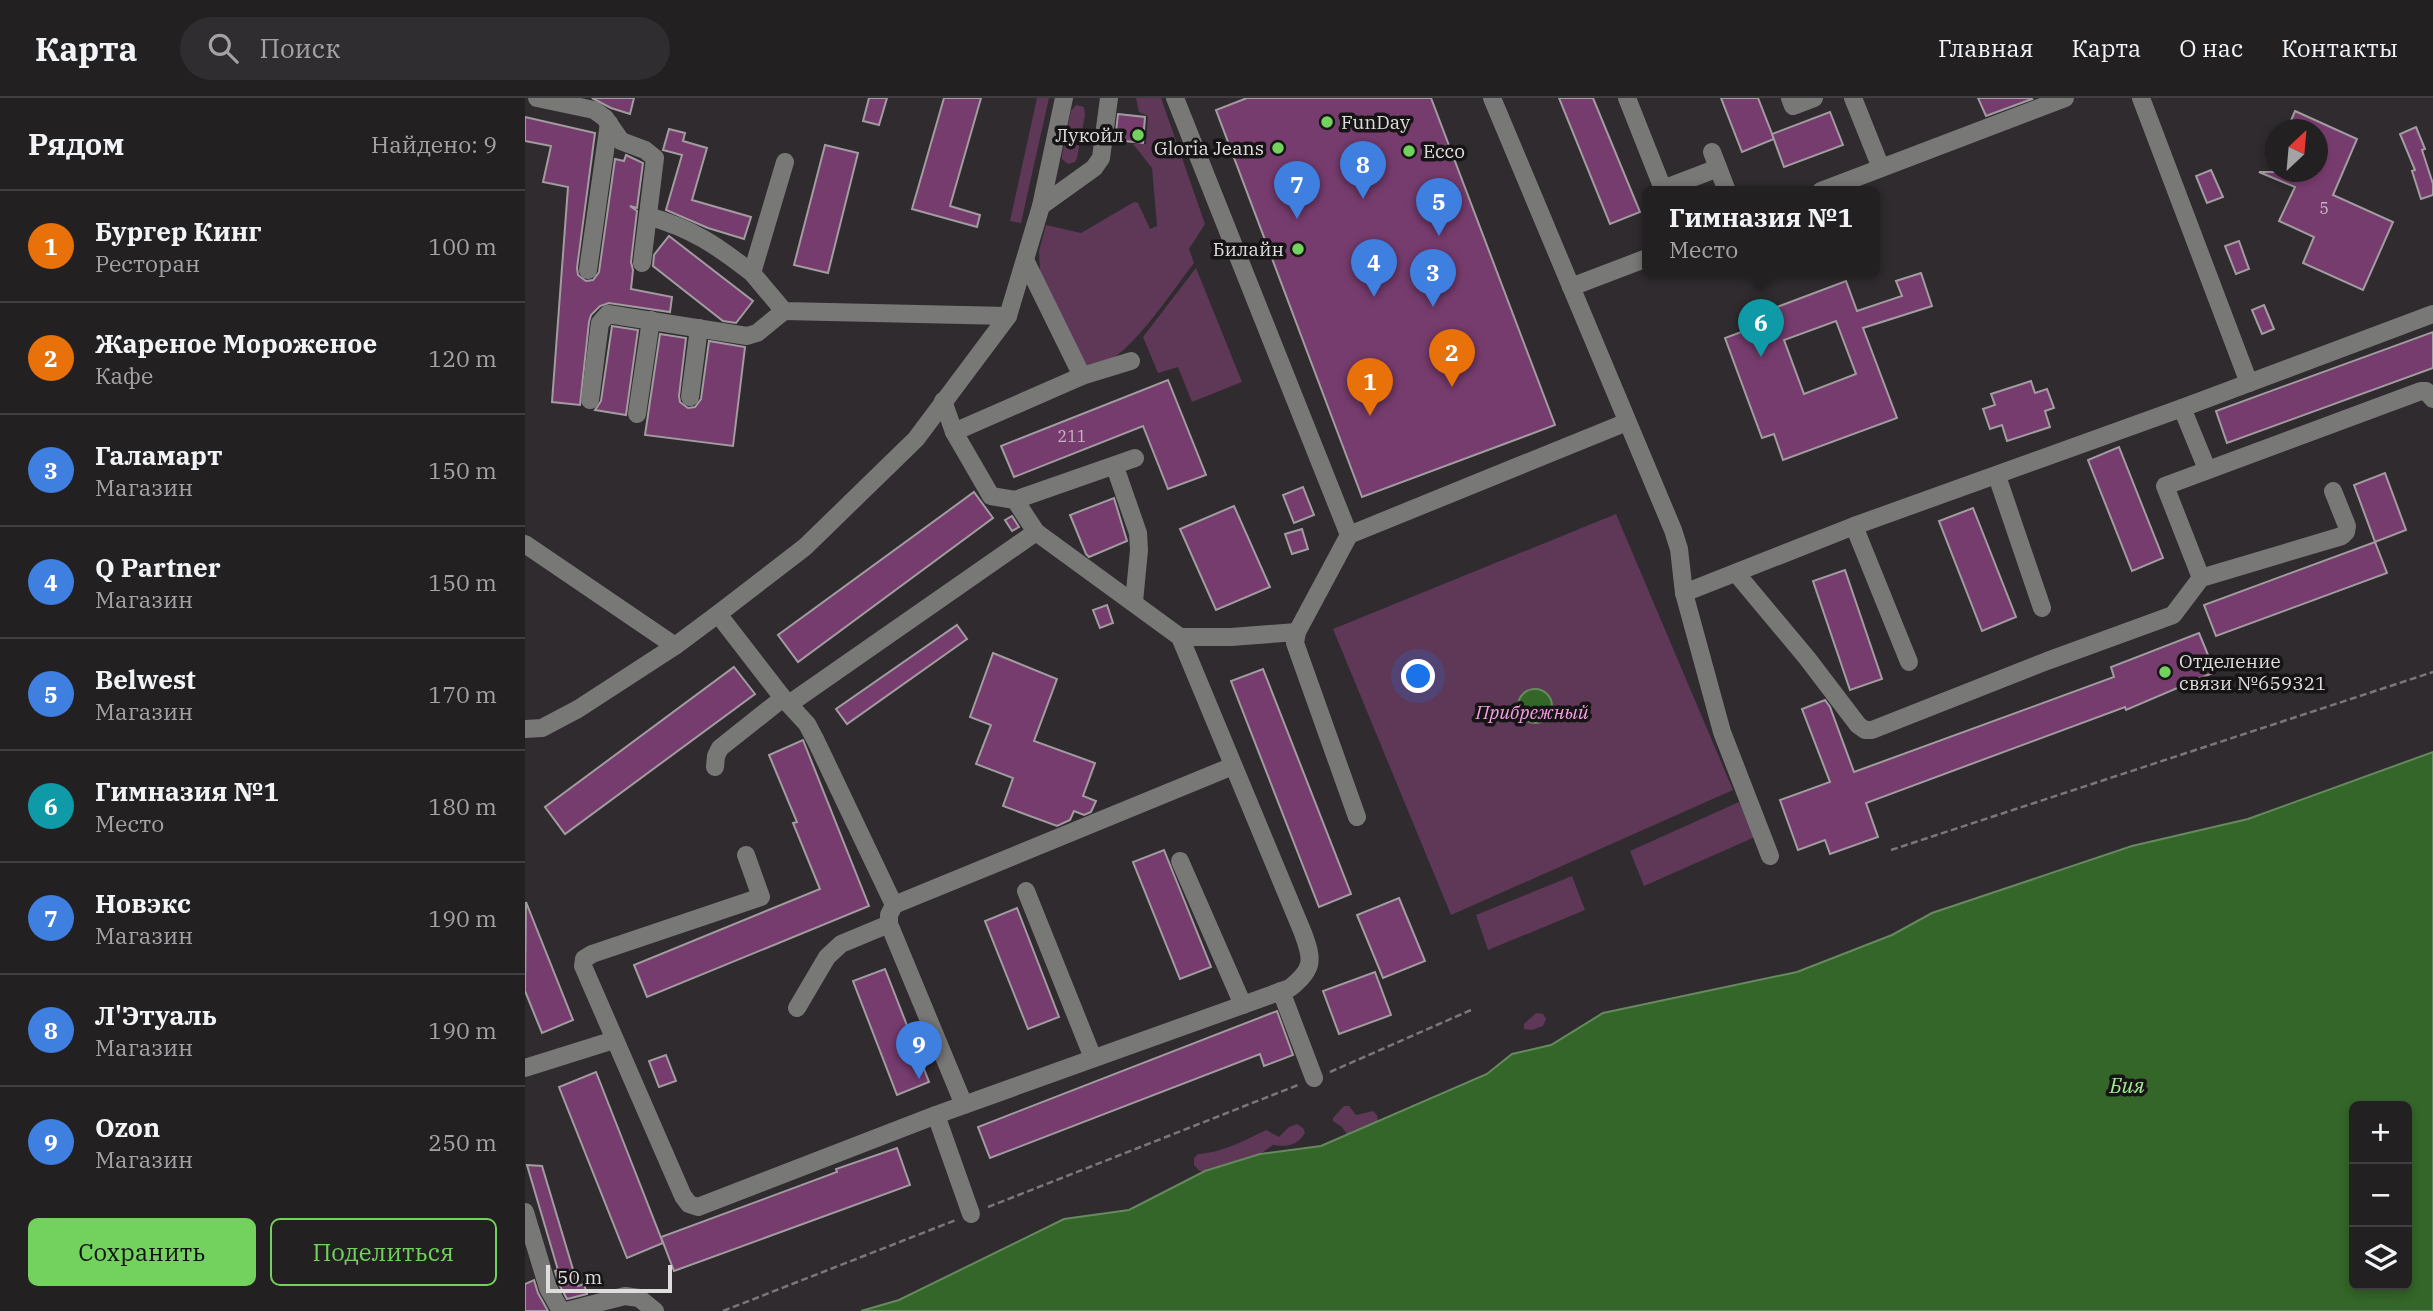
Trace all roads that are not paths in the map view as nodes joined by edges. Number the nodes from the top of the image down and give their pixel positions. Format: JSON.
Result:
{"nodes":[{"id":1,"x":537,"y":98,"type":"edge"},
{"id":2,"x":1064,"y":98,"type":"edge"},
{"id":3,"x":1109,"y":98,"type":"edge"},
{"id":4,"x":1175,"y":98,"type":"edge"},
{"id":5,"x":1492,"y":98,"type":"edge"},
{"id":6,"x":1627,"y":98,"type":"edge"},
{"id":7,"x":1790,"y":98,"type":"edge"},
{"id":8,"x":1814,"y":98,"type":"edge"},
{"id":9,"x":1853,"y":98,"type":"edge"},
{"id":10,"x":2065,"y":98,"type":"edge"},
{"id":11,"x":2141,"y":98,"type":"edge"},
{"id":12,"x":609,"y":123,"type":"junction"},
{"id":13,"x":785,"y":162,"type":"dead end"},
{"id":14,"x":1881,"y":168,"type":"junction"},
{"id":15,"x":1662,"y":186,"type":"edge"},
{"id":16,"x":1668,"y":186,"type":"edge"},
{"id":17,"x":1725,"y":186,"type":"edge"},
{"id":18,"x":1834,"y":186,"type":"edge"},
{"id":19,"x":1041,"y":205,"type":"junction"},
{"id":20,"x":649,"y":216,"type":"junction"},
{"id":21,"x":1642,"y":260,"type":"edge"},
{"id":22,"x":1025,"y":262,"type":"junction"},
{"id":23,"x":642,"y":263,"type":"dead end"},
{"id":24,"x":588,"y":270,"type":"dead end"},
{"id":25,"x":753,"y":273,"type":"junction"},
{"id":26,"x":1571,"y":287,"type":"junction"},
{"id":27,"x":784,"y":311,"type":"junction"},
{"id":28,"x":2433,"y":314,"type":"edge"},
{"id":29,"x":1008,"y":316,"type":"junction"},
{"id":30,"x":651,"y":320,"type":"junction"},
{"id":31,"x":699,"y":328,"type":"junction"},
{"id":32,"x":1131,"y":361,"type":"dead end"},
{"id":33,"x":1082,"y":376,"type":"junction"},
{"id":34,"x":2249,"y":383,"type":"junction"},
{"id":35,"x":690,"y":397,"type":"dead end"},
{"id":36,"x":2433,"y":399,"type":"edge"},
{"id":37,"x":590,"y":400,"type":"dead end"},
{"id":38,"x":943,"y":401,"type":"junction"},
{"id":39,"x":2182,"y":408,"type":"junction"},
{"id":40,"x":637,"y":414,"type":"dead end"},
{"id":41,"x":1627,"y":422,"type":"junction"},
{"id":42,"x":954,"y":432,"type":"junction"},
{"id":43,"x":1135,"y":458,"type":"dead end"},
{"id":44,"x":1115,"y":467,"type":"junction"},
{"id":45,"x":2207,"y":469,"type":"junction"},
{"id":46,"x":1997,"y":476,"type":"junction"},
{"id":47,"x":2333,"y":491,"type":"dead end"},
{"id":48,"x":1016,"y":500,"type":"junction"},
{"id":49,"x":1854,"y":526,"type":"junction"},
{"id":50,"x":1036,"y":532,"type":"junction"},
{"id":51,"x":1349,"y":535,"type":"junction"},
{"id":52,"x":525,"y":544,"type":"edge"},
{"id":53,"x":1736,"y":573,"type":"junction"},
{"id":54,"x":2201,"y":578,"type":"junction"},
{"id":55,"x":1684,"y":593,"type":"junction"},
{"id":56,"x":1134,"y":602,"type":"junction"},
{"id":57,"x":2042,"y":608,"type":"dead end"},
{"id":58,"x":718,"y":614,"type":"junction"},
{"id":59,"x":1297,"y":632,"type":"junction"},
{"id":60,"x":1180,"y":637,"type":"junction"},
{"id":61,"x":675,"y":646,"type":"junction"},
{"id":62,"x":1909,"y":662,"type":"dead end"},
{"id":63,"x":786,"y":701,"type":"junction"},
{"id":64,"x":525,"y":729,"type":"edge"},
{"id":65,"x":1233,"y":766,"type":"junction"},
{"id":66,"x":715,"y":767,"type":"dead end"},
{"id":67,"x":1357,"y":817,"type":"dead end"},
{"id":68,"x":746,"y":855,"type":"dead end"},
{"id":69,"x":1770,"y":856,"type":"dead end"},
{"id":70,"x":1180,"y":861,"type":"dead end"},
{"id":71,"x":1026,"y":891,"type":"dead end"},
{"id":72,"x":894,"y":905,"type":"junction"},
{"id":73,"x":889,"y":924,"type":"junction"},
{"id":74,"x":1281,"y":991,"type":"junction"},
{"id":75,"x":1243,"y":1004,"type":"junction"},
{"id":76,"x":797,"y":1008,"type":"dead end"},
{"id":77,"x":614,"y":1040,"type":"junction"},
{"id":78,"x":1093,"y":1058,"type":"junction"},
{"id":79,"x":525,"y":1068,"type":"edge"},
{"id":80,"x":1314,"y":1078,"type":"road end"},
{"id":81,"x":964,"y":1105,"type":"junction"},
{"id":82,"x":936,"y":1115,"type":"junction"},
{"id":83,"x":525,"y":1212,"type":"edge"},
{"id":84,"x":971,"y":1214,"type":"road end"},
{"id":85,"x":532,"y":1266,"type":"edge"},
{"id":86,"x":563,"y":1311,"type":"edge"},
{"id":87,"x":655,"y":1311,"type":"edge"}],
"edges":[{"from":1,"to":12,"type":"street"},
{"from":2,"to":19,"type":"street"},
{"from":3,"to":19,"type":"street"},
{"from":4,"to":51,"type":"street"},
{"from":5,"to":26,"type":"street"},
{"from":6,"to":15,"type":"street"},
{"from":7,"to":8,"type":"street"},
{"from":9,"to":14,"type":"street"},
{"from":10,"to":14,"type":"street"},
{"from":11,"to":34,"type":"street"},
{"from":12,"to":20,"type":"street"},
{"from":12,"to":24,"type":"street"},
{"from":13,"to":25,"type":"street"},
{"from":14,"to":18,"type":"street"},
{"from":16,"to":17,"type":"street"},
{"from":19,"to":22,"type":"street"},
{"from":20,"to":23,"type":"street"},
{"from":20,"to":25,"type":"street"},
{"from":21,"to":26,"type":"street"},
{"from":22,"to":29,"type":"street"},
{"from":22,"to":33,"type":"street"},
{"from":25,"to":27,"type":"street"},
{"from":26,"to":41,"type":"street"},
{"from":27,"to":29,"type":"street"},
{"from":27,"to":31,"type":"street"},
{"from":28,"to":34,"type":"street"},
{"from":29,"to":38,"type":"street"},
{"from":30,"to":31,"type":"street"},
{"from":30,"to":37,"type":"street"},
{"from":30,"to":40,"type":"street"},
{"from":31,"to":35,"type":"street"},
{"from":32,"to":33,"type":"street"},
{"from":33,"to":42,"type":"street"},
{"from":34,"to":39,"type":"street"},
{"from":36,"to":45,"type":"street"},
{"from":38,"to":42,"type":"street"},
{"from":38,"to":58,"type":"street"},
{"from":39,"to":45,"type":"street"},
{"from":39,"to":46,"type":"street"},
{"from":41,"to":51,"type":"street"},
{"from":41,"to":55,"type":"street"},
{"from":42,"to":48,"type":"street"},
{"from":43,"to":44,"type":"street"},
{"from":44,"to":48,"type":"street"},
{"from":44,"to":56,"type":"street"},
{"from":45,"to":54,"type":"street"},
{"from":46,"to":49,"type":"street"},
{"from":46,"to":57,"type":"street"},
{"from":47,"to":54,"type":"street"},
{"from":48,"to":50,"type":"street"},
{"from":49,"to":53,"type":"street"},
{"from":49,"to":62,"type":"street"},
{"from":50,"to":56,"type":"street"},
{"from":50,"to":63,"type":"street"},
{"from":51,"to":59,"type":"street"},
{"from":52,"to":61,"type":"street"},
{"from":53,"to":54,"type":"street"},
{"from":53,"to":55,"type":"street"},
{"from":55,"to":69,"type":"street"},
{"from":56,"to":60,"type":"street"},
{"from":58,"to":61,"type":"street"},
{"from":58,"to":63,"type":"street"},
{"from":59,"to":60,"type":"street"},
{"from":59,"to":67,"type":"street"},
{"from":60,"to":65,"type":"street"},
{"from":61,"to":64,"type":"street"},
{"from":63,"to":66,"type":"street"},
{"from":63,"to":72,"type":"street"},
{"from":65,"to":72,"type":"street"},
{"from":65,"to":74,"type":"street"},
{"from":68,"to":77,"type":"street"},
{"from":70,"to":75,"type":"street"},
{"from":71,"to":78,"type":"street"},
{"from":72,"to":73,"type":"street"},
{"from":73,"to":76,"type":"street"},
{"from":73,"to":81,"type":"street"},
{"from":74,"to":75,"type":"street"},
{"from":74,"to":80,"type":"street"},
{"from":75,"to":78,"type":"street"},
{"from":77,"to":79,"type":"street"},
{"from":77,"to":82,"type":"street"},
{"from":78,"to":81,"type":"street"},
{"from":81,"to":82,"type":"street"},
{"from":82,"to":84,"type":"street"},
{"from":83,"to":85,"type":"street"},
{"from":85,"to":86,"type":"street"},
{"from":86,"to":87,"type":"street"}]}
